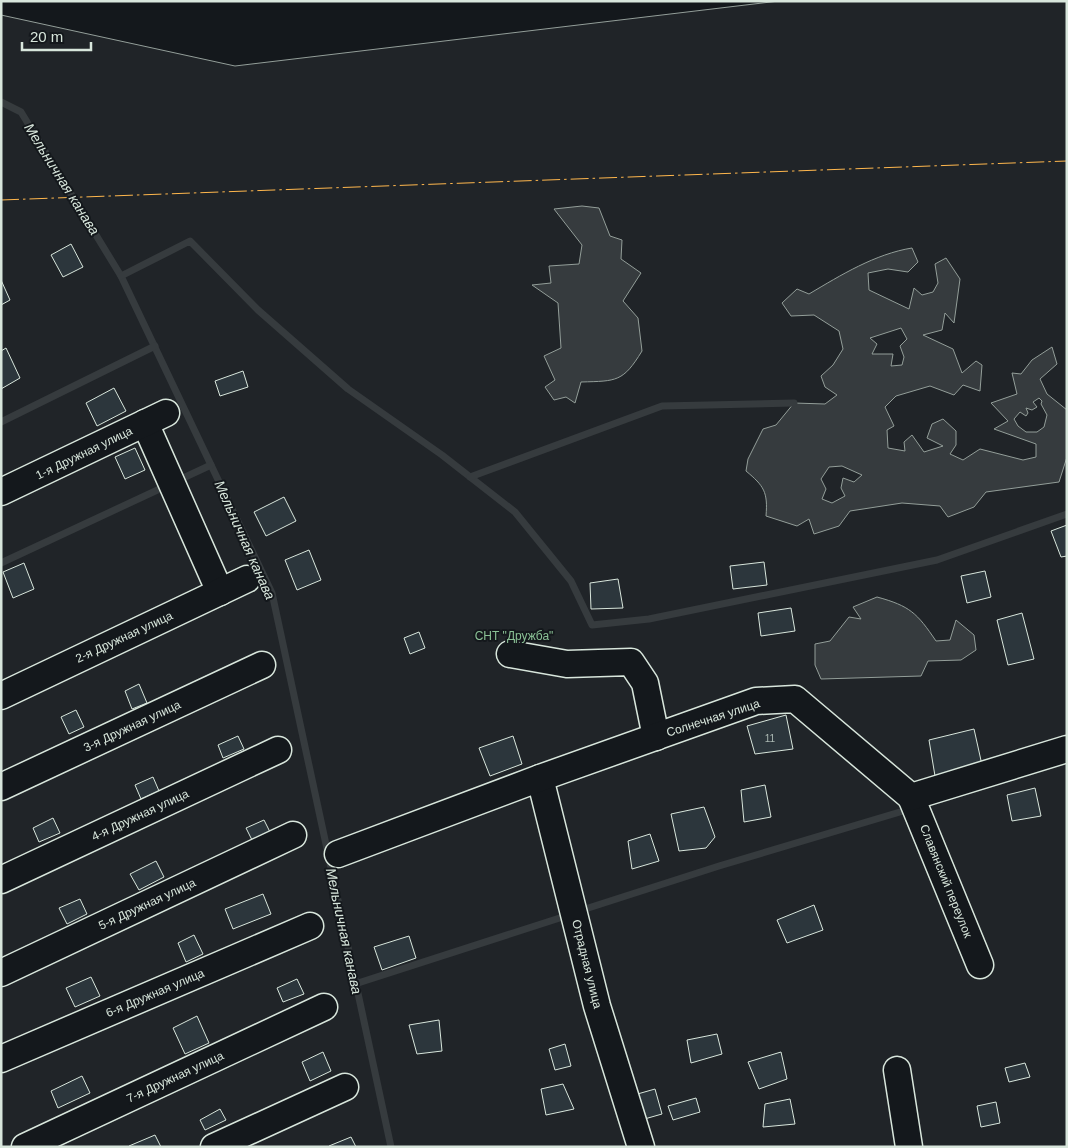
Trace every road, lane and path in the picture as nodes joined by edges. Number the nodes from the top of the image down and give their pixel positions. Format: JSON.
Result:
{"nodes":[{"id":1,"x":1,"y":492,"type":"edge"},
{"id":2,"x":247,"y":579,"type":"dead end"},
{"id":3,"x":220,"y":592,"type":"junction"},
{"id":4,"x":510,"y":654,"type":"dead end"},
{"id":5,"x":262,"y":665,"type":"dead end"},
{"id":6,"x":1,"y":696,"type":"edge"},
{"id":7,"x":656,"y":737,"type":"junction"},
{"id":8,"x":1067,"y":749,"type":"edge"},
{"id":9,"x":278,"y":750,"type":"dead end"},
{"id":10,"x":540,"y":778,"type":"junction"},
{"id":11,"x":1,"y":788,"type":"edge"},
{"id":12,"x":911,"y":797,"type":"junction"},
{"id":13,"x":293,"y":835,"type":"dead end"},
{"id":14,"x":338,"y":854,"type":"dead end"},
{"id":15,"x":1,"y":880,"type":"edge"},
{"id":16,"x":310,"y":926,"type":"dead end"},
{"id":17,"x":980,"y":965,"type":"dead end"},
{"id":18,"x":1,"y":973,"type":"edge"},
{"id":19,"x":324,"y":1007,"type":"dead end"},
{"id":20,"x":1,"y":1060,"type":"edge"},
{"id":21,"x":898,"y":1070,"type":"dead end"},
{"id":22,"x":345,"y":1087,"type":"dead end"},
{"id":23,"x":25,"y":1147,"type":"edge"},
{"id":24,"x":214,"y":1147,"type":"edge"},
{"id":25,"x":641,"y":1147,"type":"edge"},
{"id":26,"x":909,"y":1147,"type":"edge"}],
"edges":[{"from":1,"to":3,"type":"lane","name":"1-я Дружная улица"},
{"from":2,"to":3,"type":"lane","name":"2-я Дружная улица"},
{"from":3,"to":6,"type":"lane","name":"2-я Дружная улица"},
{"from":4,"to":7,"type":"lane"},
{"from":5,"to":11,"type":"lane","name":"3-я Дружная улица"},
{"from":7,"to":10,"type":"lane","name":"Солнечная улица"},
{"from":7,"to":12,"type":"lane","name":"Солнечная улица"},
{"from":8,"to":12,"type":"lane"},
{"from":9,"to":15,"type":"lane","name":"4-я Дружная улица"},
{"from":10,"to":14,"type":"lane","name":"Солнечная улица"},
{"from":10,"to":25,"type":"lane","name":"Отрадная улица"},
{"from":12,"to":17,"type":"lane","name":"Славянский переулок"},
{"from":13,"to":18,"type":"lane","name":"5-я Дружная улица"},
{"from":16,"to":20,"type":"lane","name":"6-я Дружная улица"},
{"from":19,"to":23,"type":"lane","name":"7-я Дружная улица"},
{"from":21,"to":26,"type":"lane"},
{"from":22,"to":24,"type":"lane"}]}
